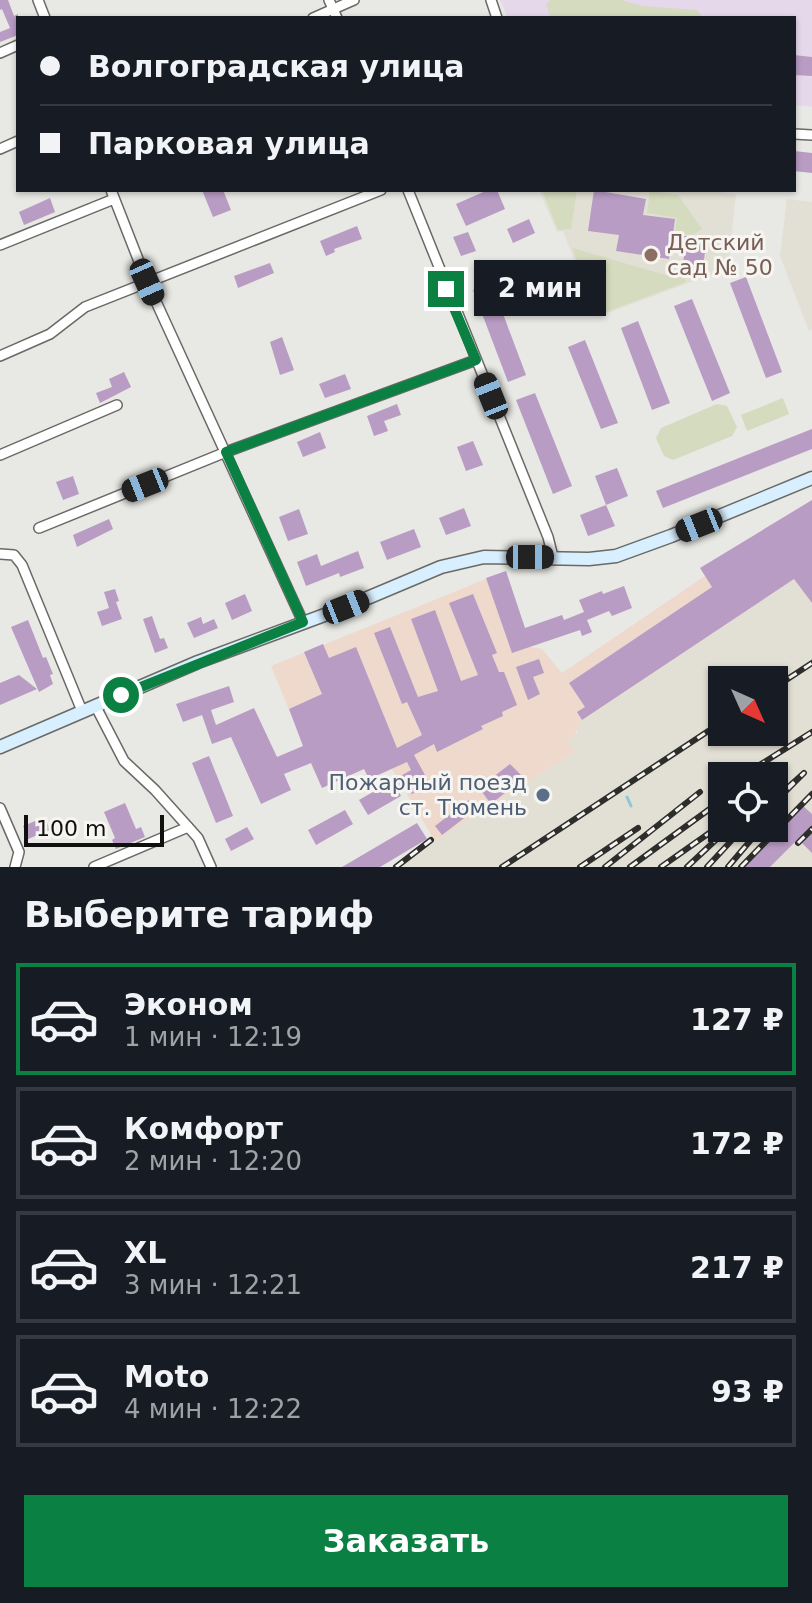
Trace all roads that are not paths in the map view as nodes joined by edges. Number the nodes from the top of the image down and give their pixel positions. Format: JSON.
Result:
{"nodes":[{"id":1,"x":354,"y":0,"type":"edge"},
{"id":2,"x":333,"y":9,"type":"edge"},
{"id":3,"x":376,"y":192,"type":"edge"},
{"id":4,"x":409,"y":192,"type":"edge"},
{"id":5,"x":113,"y":194,"type":"edge"},
{"id":6,"x":0,"y":245,"type":"edge"},
{"id":7,"x":147,"y":282,"type":"junction"},
{"id":8,"x":0,"y":356,"type":"edge"},
{"id":9,"x":476,"y":360,"type":"junction"},
{"id":10,"x":117,"y":405,"type":"dead end"},
{"id":11,"x":226,"y":452,"type":"junction"},
{"id":12,"x":0,"y":455,"type":"edge"},
{"id":13,"x":812,"y":478,"type":"edge"},
{"id":14,"x":39,"y":528,"type":"dead end"},
{"id":15,"x":0,"y":554,"type":"edge"},
{"id":16,"x":553,"y":557,"type":"junction"},
{"id":17,"x":303,"y":622,"type":"junction"},
{"id":18,"x":95,"y":705,"type":"junction"},
{"id":19,"x":82,"y":711,"type":"junction"},
{"id":20,"x":0,"y":747,"type":"edge"},
{"id":21,"x":0,"y":808,"type":"edge"},
{"id":22,"x":188,"y":827,"type":"junction"},
{"id":23,"x":15,"y":867,"type":"edge"},
{"id":24,"x":94,"y":867,"type":"edge"},
{"id":25,"x":211,"y":867,"type":"edge"}],
"edges":[{"from":1,"to":2,"type":"street"},
{"from":3,"to":7,"type":"street"},
{"from":4,"to":9,"type":"street"},
{"from":5,"to":6,"type":"street"},
{"from":5,"to":7,"type":"street"},
{"from":7,"to":8,"type":"street"},
{"from":7,"to":11,"type":"street"},
{"from":9,"to":11,"type":"street"},
{"from":9,"to":16,"type":"street"},
{"from":10,"to":12,"type":"street"},
{"from":11,"to":14,"type":"street"},
{"from":11,"to":17,"type":"street"},
{"from":13,"to":16,"type":"street"},
{"from":15,"to":19,"type":"street"},
{"from":16,"to":17,"type":"street"},
{"from":17,"to":18,"type":"street"},
{"from":18,"to":19,"type":"street"},
{"from":18,"to":22,"type":"street"},
{"from":19,"to":20,"type":"street"},
{"from":21,"to":23,"type":"street"},
{"from":22,"to":24,"type":"street"},
{"from":22,"to":25,"type":"street"}]}
